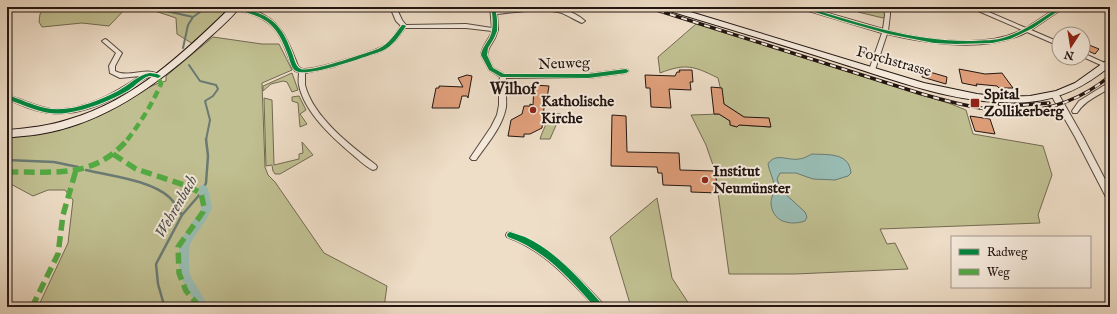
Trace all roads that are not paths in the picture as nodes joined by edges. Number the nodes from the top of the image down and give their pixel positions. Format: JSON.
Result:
{"nodes":[{"id":1,"x":393,"y":7,"type":"edge"},
{"id":2,"x":666,"y":7,"type":"edge"},
{"id":3,"x":801,"y":7,"type":"edge"},
{"id":4,"x":887,"y":7,"type":"edge"},
{"id":5,"x":972,"y":7,"type":"edge"},
{"id":6,"x":1062,"y":7,"type":"edge"},
{"id":7,"x":236,"y":8,"type":"edge"},
{"id":8,"x":493,"y":10,"type":"edge"},
{"id":9,"x":582,"y":21,"type":"dead end"},
{"id":10,"x":404,"y":26,"type":"junction"},
{"id":11,"x":495,"y":30,"type":"junction"},
{"id":12,"x":1026,"y":30,"type":"junction"},
{"id":13,"x":885,"y":31,"type":"junction"},
{"id":14,"x":106,"y":41,"type":"dead end"},
{"id":15,"x":1051,"y":41,"type":"edge"},
{"id":16,"x":1091,"y":58,"type":"edge"},
{"id":17,"x":1107,"y":63,"type":"edge"},
{"id":18,"x":872,"y":70,"type":"junction"},
{"id":19,"x":302,"y":71,"type":"junction"},
{"id":20,"x":626,"y":71,"type":"dead end"},
{"id":21,"x":157,"y":75,"type":"junction"},
{"id":22,"x":503,"y":76,"type":"junction"},
{"id":23,"x":1110,"y":85,"type":"edge"},
{"id":24,"x":1055,"y":95,"type":"junction"},
{"id":25,"x":7,"y":97,"type":"edge"},
{"id":26,"x":1075,"y":111,"type":"dead end"},
{"id":27,"x":7,"y":134,"type":"edge"},
{"id":28,"x":474,"y":158,"type":"dead end"},
{"id":29,"x":373,"y":167,"type":"dead end"},
{"id":30,"x":1110,"y":197,"type":"edge"},
{"id":31,"x":510,"y":235,"type":"dead end"},
{"id":32,"x":600,"y":307,"type":"edge"}],
"edges":[{"from":1,"to":10,"type":"street"},
{"from":2,"to":18,"type":"main road","name":"Forchstrasse"},
{"from":3,"to":13,"type":"street"},
{"from":4,"to":13,"type":"street"},
{"from":5,"to":12,"type":"street"},
{"from":6,"to":12,"type":"street"},
{"from":7,"to":19,"type":"street"},
{"from":7,"to":21,"type":"main road"},
{"from":8,"to":9,"type":"street"},
{"from":8,"to":11,"type":"street"},
{"from":10,"to":11,"type":"street"},
{"from":10,"to":19,"type":"street"},
{"from":11,"to":22,"type":"street"},
{"from":12,"to":13,"type":"street"},
{"from":12,"to":15,"type":"street"},
{"from":13,"to":18,"type":"street"},
{"from":14,"to":21,"type":"street"},
{"from":16,"to":17,"type":"street"},
{"from":17,"to":24,"type":"main road","name":"Forchstrasse"},
{"from":18,"to":24,"type":"main road","name":"Forchstrasse"},
{"from":19,"to":29,"type":"street"},
{"from":20,"to":22,"type":"street","name":"Neuweg"},
{"from":21,"to":25,"type":"street"},
{"from":21,"to":27,"type":"main road"},
{"from":22,"to":28,"type":"street"},
{"from":23,"to":26,"type":"street"},
{"from":24,"to":30,"type":"street"},
{"from":31,"to":32,"type":"street"}]}
